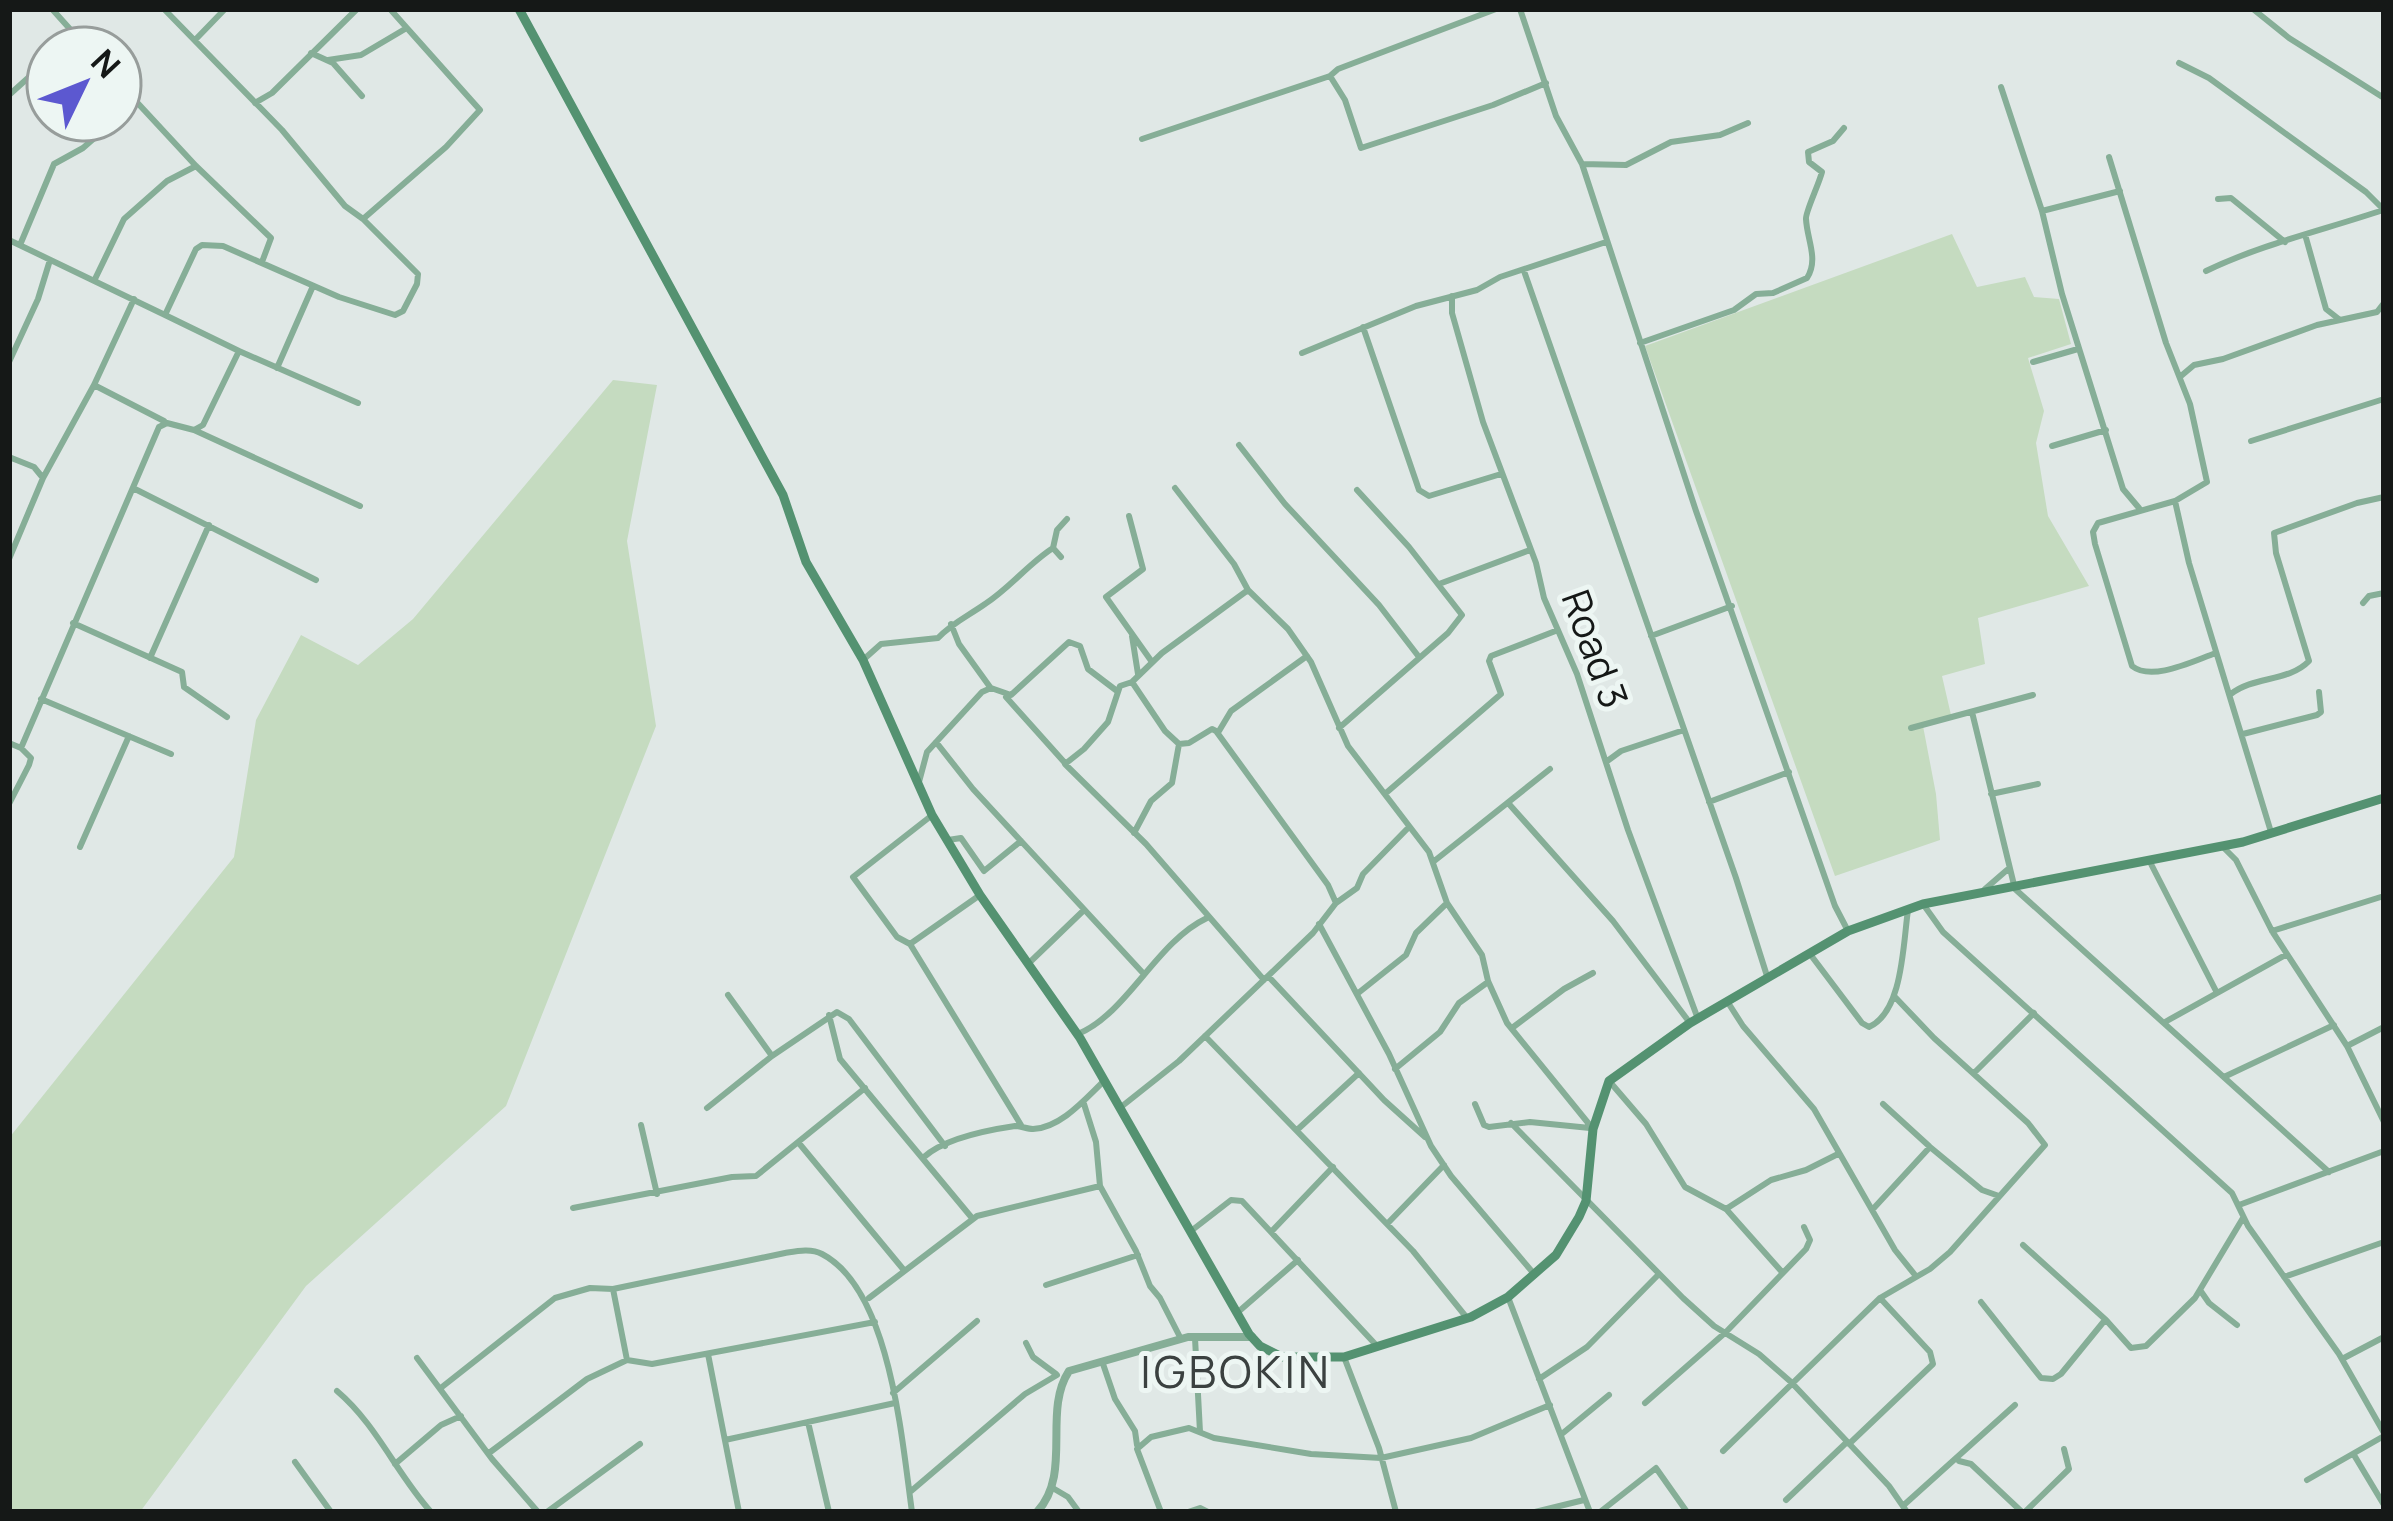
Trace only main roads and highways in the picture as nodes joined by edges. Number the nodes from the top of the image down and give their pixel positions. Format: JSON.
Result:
{"nodes":[{"id":1,"x":520,"y":9,"type":"edge"},
{"id":2,"x":2384,"y":798,"type":"edge"}],
"edges":[{"from":1,"to":2,"type":"main road"}]}
